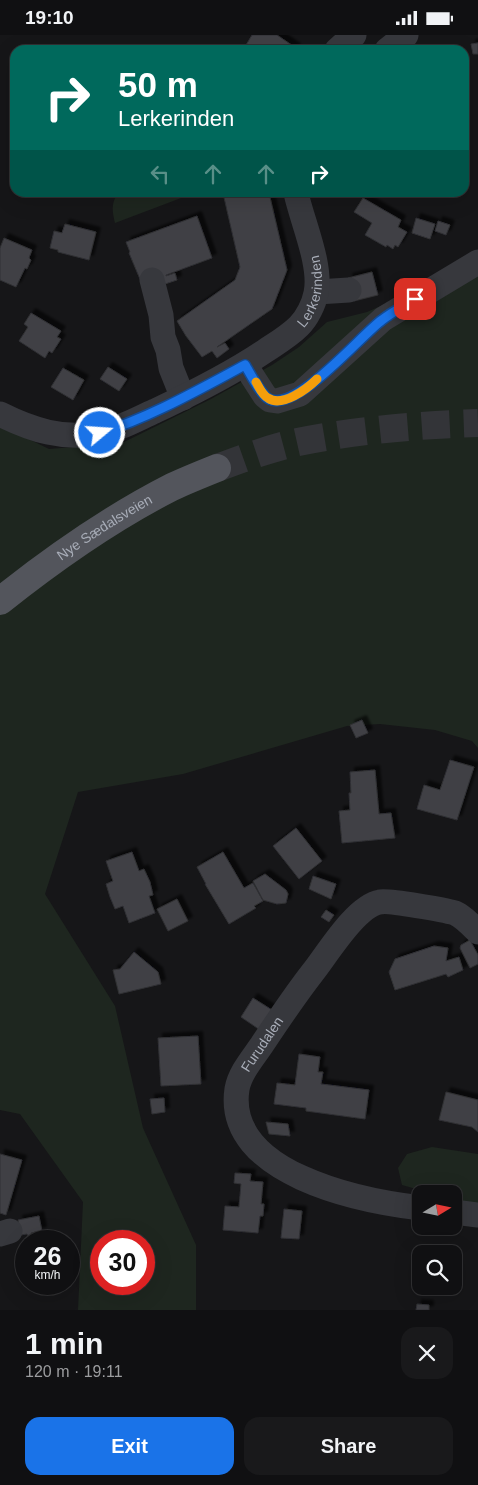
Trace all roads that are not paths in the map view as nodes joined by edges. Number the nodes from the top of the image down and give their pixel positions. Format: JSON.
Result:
{"nodes":[{"id":1,"x":354,"y":35,"type":"edge"},
{"id":2,"x":406,"y":35,"type":"edge"},
{"id":3,"x":343,"y":45,"type":"edge"},
{"id":4,"x":393,"y":45,"type":"edge"},
{"id":5,"x":297,"y":197,"type":"edge"},
{"id":6,"x":478,"y":262,"type":"edge"},
{"id":7,"x":152,"y":280,"type":"dead end"},
{"id":8,"x":349,"y":290,"type":"dead end"},
{"id":9,"x":317,"y":292,"type":"junction"},
{"id":10,"x":245,"y":365,"type":"junction"},
{"id":11,"x":183,"y":398,"type":"junction"},
{"id":12,"x":0,"y":414,"type":"edge"},
{"id":13,"x":217,"y":467,"type":"tunnel mouth"},
{"id":14,"x":0,"y":601,"type":"edge"},
{"id":15,"x":478,"y":932,"type":"edge"},
{"id":16,"x":412,"y":1207,"type":"edge"},
{"id":17,"x":462,"y":1213,"type":"edge"},
{"id":18,"x":478,"y":1215,"type":"edge"}],
"edges":[{"from":1,"to":3,"type":"street"},
{"from":2,"to":4,"type":"street"},
{"from":5,"to":9,"type":"street","name":"Lerkerinden"},
{"from":6,"to":10,"type":"street"},
{"from":7,"to":11,"type":"street"},
{"from":8,"to":9,"type":"street"},
{"from":9,"to":10,"type":"street","name":"Lerkerinden"},
{"from":10,"to":11,"type":"street","name":"Lerkerinden"},
{"from":11,"to":12,"type":"street","name":"Lerkerinden"},
{"from":13,"to":14,"type":"main road","name":"Nye Sædalsveien"},
{"from":15,"to":16,"type":"street","name":"Furudalen"},
{"from":17,"to":18,"type":"street"}]}
